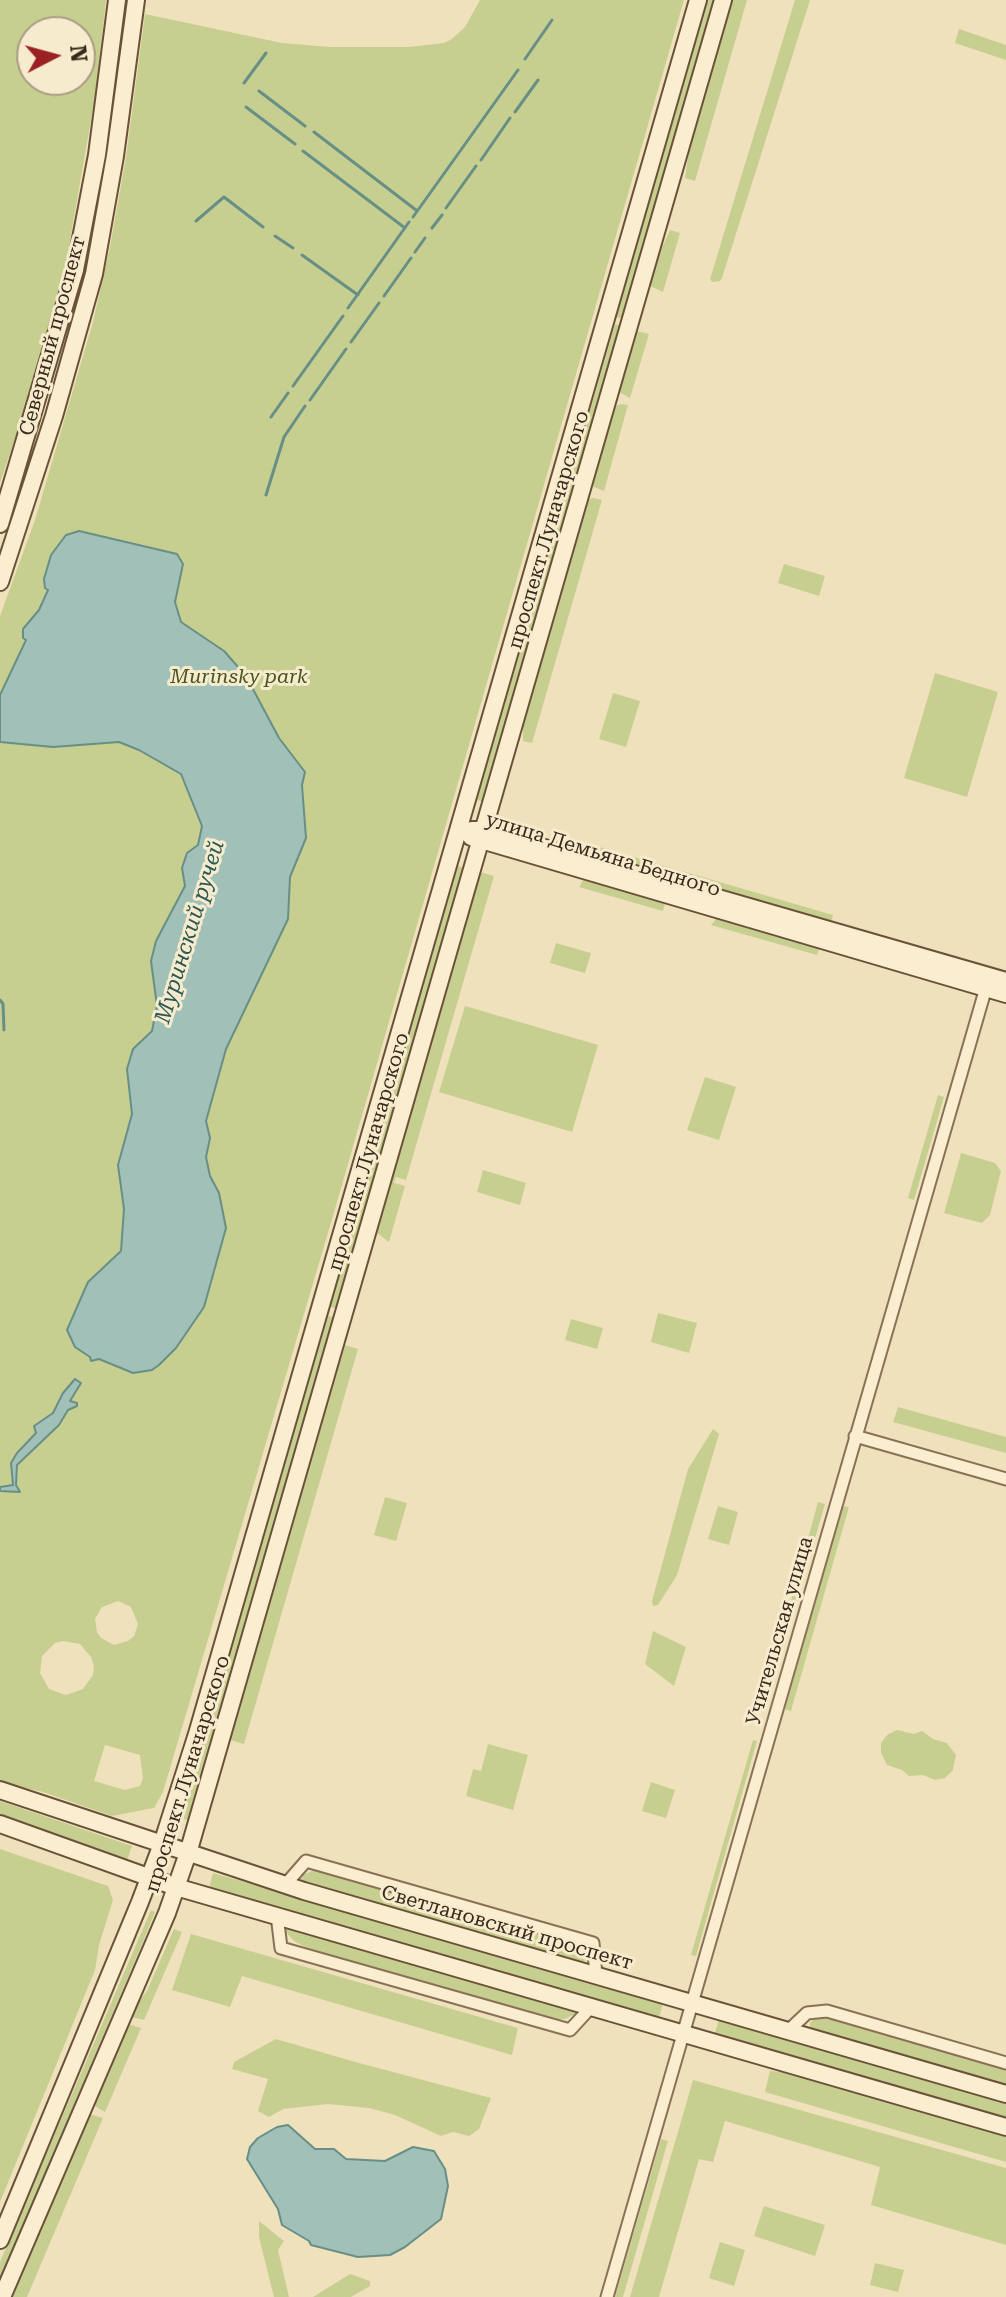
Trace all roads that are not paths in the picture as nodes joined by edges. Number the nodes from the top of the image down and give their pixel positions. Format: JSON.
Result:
{"nodes":[{"id":1,"x":117,"y":0,"type":"edge"},
{"id":2,"x":136,"y":0,"type":"edge"},
{"id":3,"x":698,"y":0,"type":"edge"},
{"id":4,"x":723,"y":0,"type":"edge"},
{"id":5,"x":0,"y":524,"type":"edge"},
{"id":6,"x":0,"y":582,"type":"edge"},
{"id":7,"x":459,"y":830,"type":"junction"},
{"id":8,"x":481,"y":836,"type":"junction"},
{"id":9,"x":1006,"y":981,"type":"edge"},
{"id":10,"x":987,"y":982,"type":"junction"},
{"id":11,"x":1006,"y":994,"type":"edge"},
{"id":12,"x":855,"y":1436,"type":"junction"},
{"id":13,"x":1006,"y":1479,"type":"edge"},
{"id":14,"x":0,"y":1790,"type":"edge"},
{"id":15,"x":0,"y":1824,"type":"edge"},
{"id":16,"x":162,"y":1844,"type":"junction"},
{"id":17,"x":188,"y":1853,"type":"junction"},
{"id":18,"x":149,"y":1878,"type":"junction"},
{"id":19,"x":285,"y":1885,"type":"junction"},
{"id":20,"x":176,"y":1887,"type":"junction"},
{"id":21,"x":277,"y":1915,"type":"junction"},
{"id":22,"x":596,"y":1975,"type":"junction"},
{"id":23,"x":691,"y":2002,"type":"junction"},
{"id":24,"x":592,"y":2006,"type":"junction"},
{"id":25,"x":789,"y":2030,"type":"junction"},
{"id":26,"x":683,"y":2032,"type":"junction"},
{"id":27,"x":1006,"y":2063,"type":"edge"},
{"id":28,"x":1006,"y":2094,"type":"edge"},
{"id":29,"x":1006,"y":2127,"type":"edge"},
{"id":30,"x":0,"y":2240,"type":"edge"},
{"id":31,"x":2,"y":2297,"type":"edge"},
{"id":32,"x":607,"y":2297,"type":"edge"}],
"edges":[{"from":1,"to":5,"type":"main road","name":"Северный проспект"},
{"from":2,"to":6,"type":"main road","name":"Северный проспект"},
{"from":3,"to":7,"type":"main road","name":"проспект Луначарского"},
{"from":4,"to":8,"type":"main road","name":"проспект Луначарского"},
{"from":7,"to":8,"type":"main road","name":"улица Демьяна Бедного"},
{"from":7,"to":16,"type":"main road","name":"проспект Луначарского"},
{"from":8,"to":10,"type":"main road","name":"улица Демьяна Бедного"},
{"from":8,"to":17,"type":"main road","name":"проспект Луначарского"},
{"from":9,"to":10,"type":"main road","name":"улица Демьяна Бедного"},
{"from":10,"to":11,"type":"main road","name":"улица Демьяна Бедного"},
{"from":10,"to":12,"type":"street","name":"Учительская улица"},
{"from":12,"to":13,"type":"street"},
{"from":12,"to":23,"type":"street","name":"Учительская улица"},
{"from":14,"to":16,"type":"main road","name":"Светлановский проспект"},
{"from":15,"to":18,"type":"main road"},
{"from":16,"to":17,"type":"main road","name":"Светлановский проспект"},
{"from":16,"to":18,"type":"main road","name":"проспект Луначарского"},
{"from":17,"to":19,"type":"main road","name":"Светлановский проспект"},
{"from":17,"to":20,"type":"main road","name":"проспект Луначарского"},
{"from":18,"to":20,"type":"main road"},
{"from":18,"to":30,"type":"main road","name":"проспект Луначарского"},
{"from":19,"to":22,"type":"main road","name":"Светлановский проспект"},
{"from":19,"to":22,"type":"street"},
{"from":20,"to":21,"type":"main road"},
{"from":20,"to":31,"type":"main road","name":"проспект Луначарского"},
{"from":21,"to":24,"type":"main road"},
{"from":21,"to":24,"type":"street"},
{"from":22,"to":23,"type":"main road","name":"Светлановский проспект"},
{"from":23,"to":25,"type":"main road","name":"Светлановский проспект"},
{"from":23,"to":26,"type":"street","name":"Учительская улица"},
{"from":24,"to":26,"type":"main road"},
{"from":25,"to":27,"type":"street"},
{"from":25,"to":28,"type":"main road","name":"Светлановский проспект"},
{"from":26,"to":29,"type":"main road"},
{"from":26,"to":32,"type":"street","name":"Учительская улица"}]}
